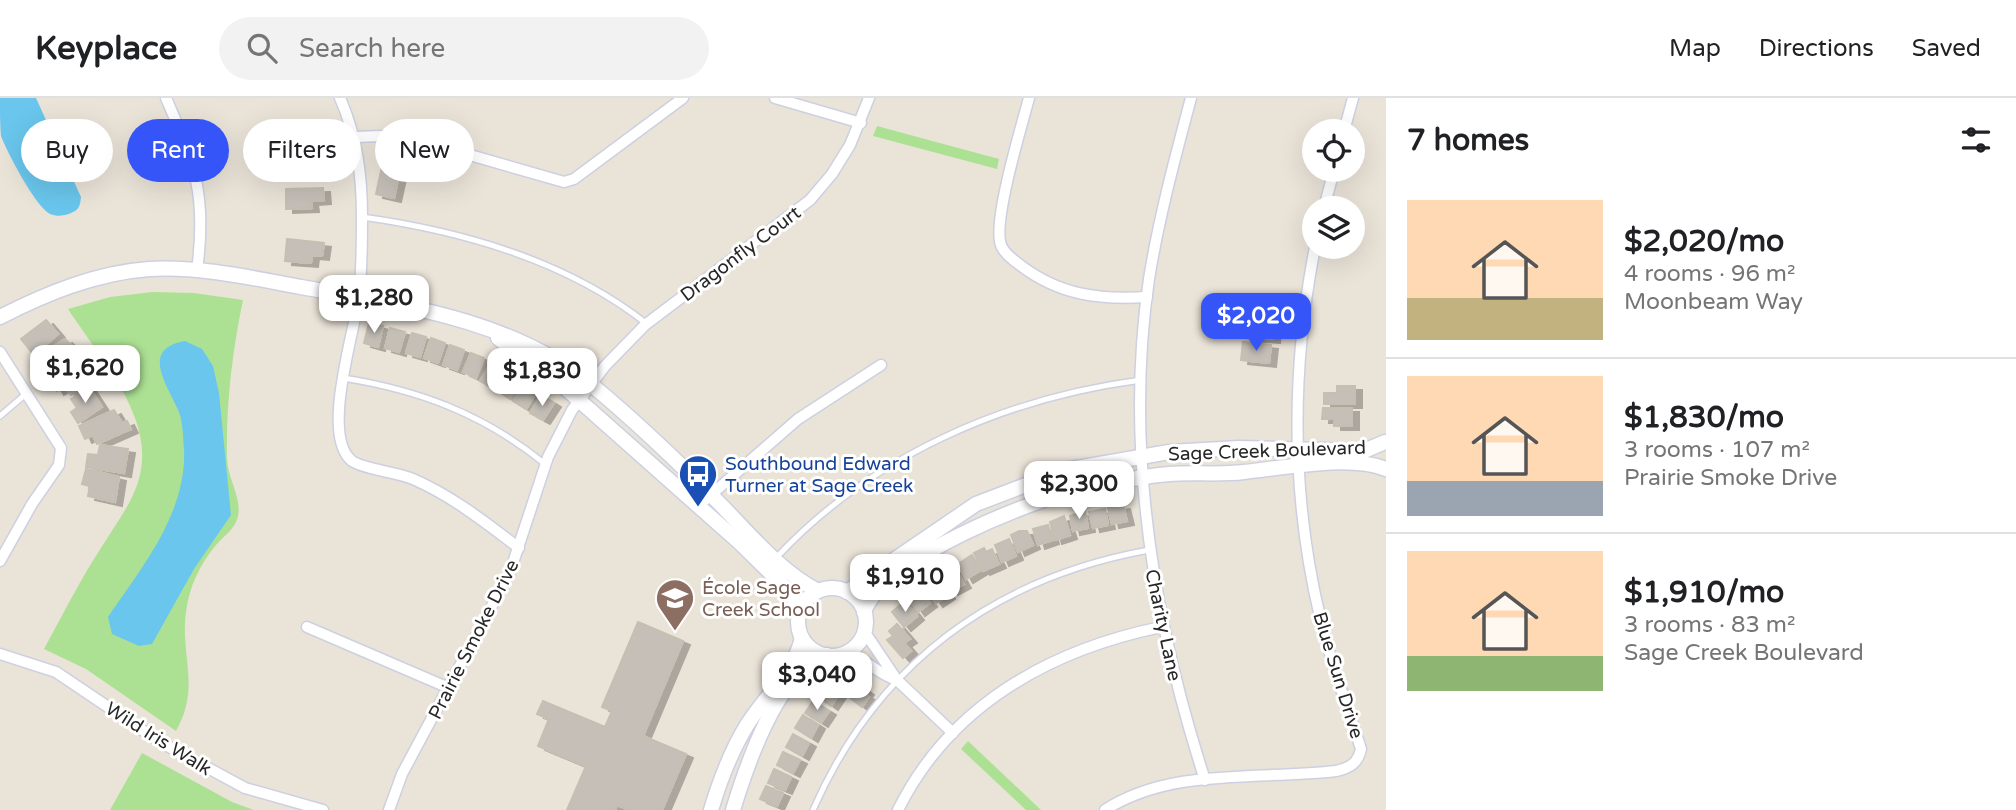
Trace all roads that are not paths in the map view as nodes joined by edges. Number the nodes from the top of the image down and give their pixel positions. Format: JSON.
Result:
{"nodes":[{"id":1,"x":166,"y":98,"type":"edge"},
{"id":2,"x":340,"y":98,"type":"edge"},
{"id":3,"x":683,"y":98,"type":"edge"},
{"id":4,"x":775,"y":98,"type":"edge"},
{"id":5,"x":869,"y":98,"type":"edge"},
{"id":6,"x":1029,"y":98,"type":"edge"},
{"id":7,"x":1191,"y":98,"type":"edge"},
{"id":8,"x":1353,"y":98,"type":"edge"},
{"id":9,"x":348,"y":119,"type":"edge"},
{"id":10,"x":1348,"y":119,"type":"edge"},
{"id":11,"x":861,"y":123,"type":"junction"},
{"id":12,"x":361,"y":137,"type":"edge"},
{"id":13,"x":361,"y":177,"type":"edge"},
{"id":14,"x":362,"y":217,"type":"junction"},
{"id":15,"x":1313,"y":259,"type":"edge"},
{"id":16,"x":197,"y":270,"type":"junction"},
{"id":17,"x":359,"y":297,"type":"junction"},
{"id":18,"x":1147,"y":297,"type":"junction"},
{"id":19,"x":0,"y":317,"type":"edge"},
{"id":20,"x":647,"y":324,"type":"junction"},
{"id":21,"x":0,"y":352,"type":"edge"},
{"id":22,"x":881,"y":365,"type":"dead end"},
{"id":23,"x":343,"y":378,"type":"junction"},
{"id":24,"x":1142,"y":380,"type":"junction"},
{"id":25,"x":586,"y":391,"type":"junction"},
{"id":26,"x":27,"y":393,"type":"junction"},
{"id":27,"x":0,"y":416,"type":"edge"},
{"id":28,"x":1385,"y":441,"type":"edge"},
{"id":29,"x":1298,"y":458,"type":"junction"},
{"id":30,"x":545,"y":464,"type":"junction"},
{"id":31,"x":1143,"y":466,"type":"junction"},
{"id":32,"x":1386,"y":468,"type":"edge"},
{"id":33,"x":708,"y":497,"type":"junction"},
{"id":34,"x":519,"y":548,"type":"junction"},
{"id":35,"x":1149,"y":550,"type":"junction"},
{"id":36,"x":0,"y":561,"type":"edge"},
{"id":37,"x":771,"y":564,"type":"junction"},
{"id":38,"x":818,"y":591,"type":"junction"},
{"id":39,"x":847,"y":592,"type":"junction"},
{"id":40,"x":800,"y":611,"type":"junction"},
{"id":41,"x":864,"y":612,"type":"junction"},
{"id":42,"x":307,"y":627,"type":"dead end"},
{"id":43,"x":1161,"y":627,"type":"junction"},
{"id":44,"x":864,"y":631,"type":"junction"},
{"id":45,"x":802,"y":638,"type":"junction"},
{"id":46,"x":846,"y":652,"type":"junction"},
{"id":47,"x":0,"y":654,"type":"edge"},
{"id":48,"x":827,"y":655,"type":"junction"},
{"id":49,"x":897,"y":680,"type":"junction"},
{"id":50,"x":449,"y":688,"type":"junction"},
{"id":51,"x":953,"y":733,"type":"junction"},
{"id":52,"x":1205,"y":780,"type":"junction"},
{"id":53,"x":323,"y":810,"type":"edge"},
{"id":54,"x":389,"y":810,"type":"edge"},
{"id":55,"x":711,"y":810,"type":"edge"},
{"id":56,"x":733,"y":810,"type":"edge"},
{"id":57,"x":813,"y":810,"type":"edge"},
{"id":58,"x":898,"y":810,"type":"edge"},
{"id":59,"x":1105,"y":810,"type":"edge"}],
"edges":[{"from":1,"to":16,"type":"street"},
{"from":2,"to":9,"type":"street"},
{"from":3,"to":12,"type":"street"},
{"from":4,"to":11,"type":"street"},
{"from":5,"to":11,"type":"street","name":"Dragonfly Court"},
{"from":6,"to":18,"type":"street"},
{"from":7,"to":18,"type":"street","name":"Charity Lane"},
{"from":8,"to":10,"type":"street"},
{"from":11,"to":20,"type":"street","name":"Dragonfly Court"},
{"from":13,"to":14,"type":"street"},
{"from":14,"to":17,"type":"street"},
{"from":14,"to":20,"type":"lane"},
{"from":15,"to":29,"type":"street"},
{"from":16,"to":17,"type":"street"},
{"from":16,"to":19,"type":"street"},
{"from":17,"to":23,"type":"street"},
{"from":17,"to":25,"type":"street"},
{"from":18,"to":24,"type":"street","name":"Charity Lane"},
{"from":20,"to":25,"type":"street","name":"Dragonfly Court"},
{"from":21,"to":26,"type":"street"},
{"from":22,"to":33,"type":"street"},
{"from":23,"to":30,"type":"lane"},
{"from":23,"to":34,"type":"street"},
{"from":24,"to":31,"type":"street","name":"Charity Lane"},
{"from":24,"to":37,"type":"lane"},
{"from":25,"to":30,"type":"street","name":"Prairie Smoke Drive"},
{"from":25,"to":33,"type":"street"},
{"from":25,"to":37,"type":"street"},
{"from":26,"to":27,"type":"lane"},
{"from":26,"to":36,"type":"street"},
{"from":28,"to":29,"type":"street","name":"Sage Creek Boulevard"},
{"from":28,"to":32,"type":"street"},
{"from":29,"to":31,"type":"street","name":"Sage Creek Boulevard"},
{"from":29,"to":31,"type":"street","name":"Sage Creek Boulevard"},
{"from":29,"to":32,"type":"street","name":"Sage Creek Boulevard"},
{"from":29,"to":52,"type":"street","name":"Blue Sun Drive"},
{"from":30,"to":34,"type":"street","name":"Prairie Smoke Drive"},
{"from":31,"to":35,"type":"street","name":"Charity Lane"},
{"from":31,"to":39,"type":"street","name":"Sage Creek Boulevard"},
{"from":31,"to":41,"type":"street","name":"Sage Creek Boulevard"},
{"from":33,"to":37,"type":"street"},
{"from":34,"to":50,"type":"street","name":"Prairie Smoke Drive"},
{"from":35,"to":43,"type":"street","name":"Charity Lane"},
{"from":35,"to":49,"type":"lane"},
{"from":37,"to":38,"type":"street"},
{"from":37,"to":40,"type":"street"},
{"from":38,"to":39,"type":"street"},
{"from":38,"to":40,"type":"street"},
{"from":39,"to":41,"type":"street"},
{"from":40,"to":45,"type":"street"},
{"from":41,"to":44,"type":"street"},
{"from":42,"to":50,"type":"street"},
{"from":43,"to":51,"type":"street"},
{"from":43,"to":52,"type":"street","name":"Charity Lane"},
{"from":44,"to":46,"type":"street"},
{"from":44,"to":49,"type":"street"},
{"from":45,"to":48,"type":"street"},
{"from":45,"to":55,"type":"street"},
{"from":46,"to":48,"type":"street"},
{"from":46,"to":49,"type":"street"},
{"from":47,"to":53,"type":"street","name":"Wild Iris Walk"},
{"from":48,"to":56,"type":"street"},
{"from":49,"to":51,"type":"street"},
{"from":49,"to":57,"type":"lane"},
{"from":50,"to":54,"type":"street","name":"Prairie Smoke Drive"},
{"from":51,"to":58,"type":"street"},
{"from":52,"to":59,"type":"street","name":"Blue Sun Drive"}]}
